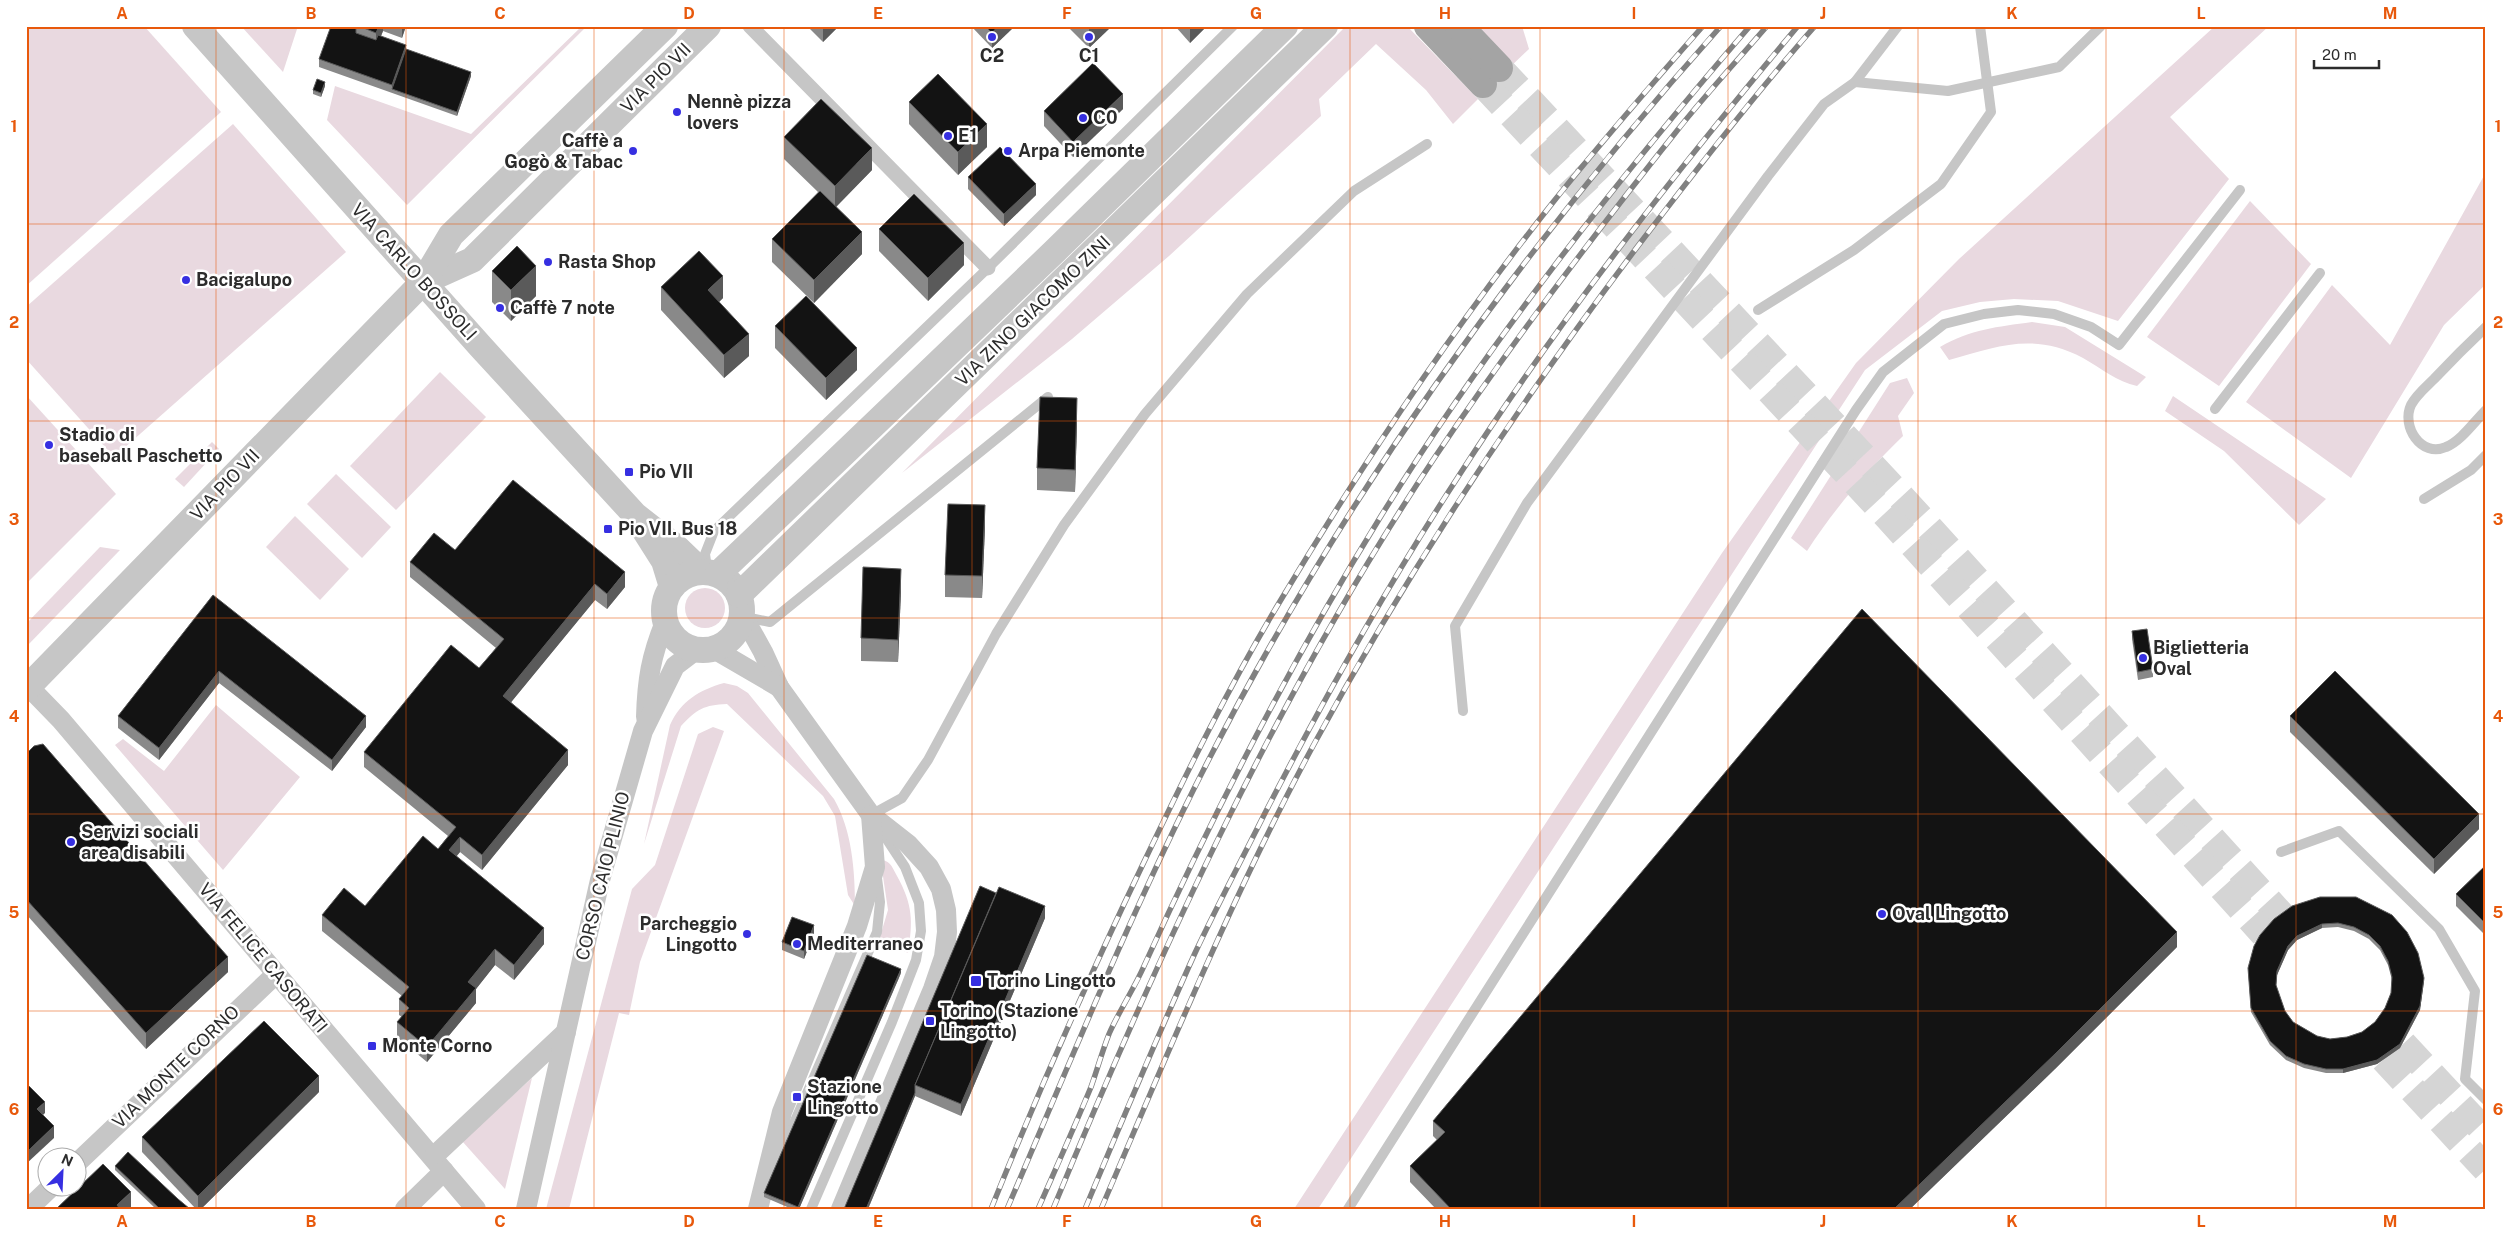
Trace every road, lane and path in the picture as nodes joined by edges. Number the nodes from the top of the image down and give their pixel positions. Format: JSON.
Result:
{"nodes":[{"id":1,"x":195,"y":26,"type":"edge"},
{"id":2,"x":665,"y":26,"type":"edge"},
{"id":3,"x":708,"y":26,"type":"edge"},
{"id":4,"x":750,"y":26,"type":"edge"},
{"id":5,"x":1233,"y":26,"type":"edge"},
{"id":6,"x":1285,"y":26,"type":"edge"},
{"id":7,"x":1325,"y":26,"type":"edge"},
{"id":8,"x":1428,"y":26,"type":"edge"},
{"id":9,"x":1459,"y":26,"type":"edge"},
{"id":10,"x":1898,"y":26,"type":"edge"},
{"id":11,"x":1980,"y":26,"type":"edge"},
{"id":12,"x":2100,"y":26,"type":"edge"},
{"id":13,"x":1855,"y":82,"type":"junction"},
{"id":14,"x":1987,"y":83,"type":"junction"},
{"id":15,"x":1427,"y":144,"type":"dead end"},
{"id":16,"x":2240,"y":190,"type":"dead end"},
{"id":17,"x":988,"y":268,"type":"junction"},
{"id":18,"x":2320,"y":273,"type":"dead end"},
{"id":19,"x":423,"y":282,"type":"junction"},
{"id":20,"x":1758,"y":310,"type":"dead end"},
{"id":21,"x":2486,"y":327,"type":"edge"},
{"id":22,"x":1048,"y":397,"type":"edge"},
{"id":23,"x":2215,"y":409,"type":"dead end"},
{"id":24,"x":2486,"y":410,"type":"edge"},
{"id":25,"x":2486,"y":455,"type":"edge"},
{"id":26,"x":2424,"y":499,"type":"dead end"},
{"id":27,"x":635,"y":515,"type":"junction"},
{"id":28,"x":709,"y":573,"type":"junction"},
{"id":29,"x":672,"y":587,"type":"junction"},
{"id":30,"x":741,"y":605,"type":"junction"},
{"id":31,"x":665,"y":622,"type":"junction"},
{"id":32,"x":705,"y":649,"type":"junction"},
{"id":33,"x":779,"y":687,"type":"junction"},
{"id":34,"x":27,"y":688,"type":"edge"},
{"id":35,"x":1463,"y":711,"type":"dead end"},
{"id":36,"x":646,"y":720,"type":"junction"},
{"id":37,"x":871,"y":815,"type":"junction"},
{"id":38,"x":2281,"y":852,"type":"dead end"},
{"id":39,"x":276,"y":974,"type":"junction"},
{"id":40,"x":566,"y":1032,"type":"junction"},
{"id":41,"x":2486,"y":1100,"type":"edge"},
{"id":42,"x":88,"y":1153,"type":"edge"},
{"id":43,"x":438,"y":1164,"type":"junction"},
{"id":44,"x":40,"y":1198,"type":"edge"},
{"id":45,"x":759,"y":1207,"type":"edge"},
{"id":46,"x":28,"y":1209,"type":"edge"},
{"id":47,"x":405,"y":1209,"type":"edge"},
{"id":48,"x":476,"y":1209,"type":"edge"},
{"id":49,"x":526,"y":1209,"type":"edge"},
{"id":50,"x":810,"y":1209,"type":"edge"},
{"id":51,"x":841,"y":1209,"type":"edge"},
{"id":52,"x":1348,"y":1209,"type":"edge"}],
"edges":[{"from":1,"to":19,"type":"street","name":"VIA CARLO BOSSOLI"},
{"from":2,"to":19,"type":"street","name":"VIA PIO VII"},
{"from":3,"to":19,"type":"street","name":"VIA PIO VII"},
{"from":4,"to":17,"type":"street"},
{"from":5,"to":17,"type":"lane"},
{"from":6,"to":28,"type":"street","name":"VIA ZINO GIACOMO ZINI"},
{"from":7,"to":30,"type":"street","name":"VIA ZINO GIACOMO ZINI"},
{"from":8,"to":9,"type":"main road"},
{"from":10,"to":13,"type":"lane"},
{"from":11,"to":14,"type":"lane"},
{"from":12,"to":14,"type":"lane"},
{"from":13,"to":14,"type":"lane"},
{"from":13,"to":35,"type":"lane"},
{"from":14,"to":20,"type":"lane"},
{"from":15,"to":37,"type":"lane"},
{"from":16,"to":52,"type":"lane"},
{"from":17,"to":28,"type":"lane"},
{"from":18,"to":23,"type":"lane"},
{"from":19,"to":27,"type":"street","name":"VIA CARLO BOSSOLI"},
{"from":19,"to":34,"type":"street","name":"VIA PIO VII"},
{"from":21,"to":24,"type":"lane"},
{"from":22,"to":30,"type":"lane"},
{"from":25,"to":26,"type":"lane"},
{"from":27,"to":28,"type":"street","name":"VIA CARLO BOSSOLI"},
{"from":27,"to":29,"type":"street","name":"VIA CARLO BOSSOLI"},
{"from":28,"to":29,"type":"street"},
{"from":28,"to":30,"type":"street"},
{"from":29,"to":31,"type":"street"},
{"from":30,"to":32,"type":"street"},
{"from":30,"to":33,"type":"street"},
{"from":31,"to":32,"type":"street"},
{"from":31,"to":36,"type":"street","name":"CORSO CAIO PLINIO"},
{"from":32,"to":33,"type":"street"},
{"from":32,"to":36,"type":"street","name":"CORSO CAIO PLINIO"},
{"from":33,"to":37,"type":"street"},
{"from":34,"to":39,"type":"street","name":"VIA FELICE CASORATI"},
{"from":36,"to":40,"type":"street","name":"CORSO CAIO PLINIO"},
{"from":37,"to":45,"type":"street"},
{"from":37,"to":50,"type":"lane"},
{"from":37,"to":51,"type":"street"},
{"from":38,"to":41,"type":"lane"},
{"from":39,"to":42,"type":"street","name":"VIA MONTE CORNO"},
{"from":39,"to":43,"type":"street","name":"VIA FELICE CASORATI"},
{"from":40,"to":43,"type":"street"},
{"from":40,"to":49,"type":"street","name":"CORSO CAIO PLINIO"},
{"from":43,"to":47,"type":"street"},
{"from":43,"to":48,"type":"street","name":"VIA FELICE CASORATI"},
{"from":44,"to":46,"type":"street"}]}
